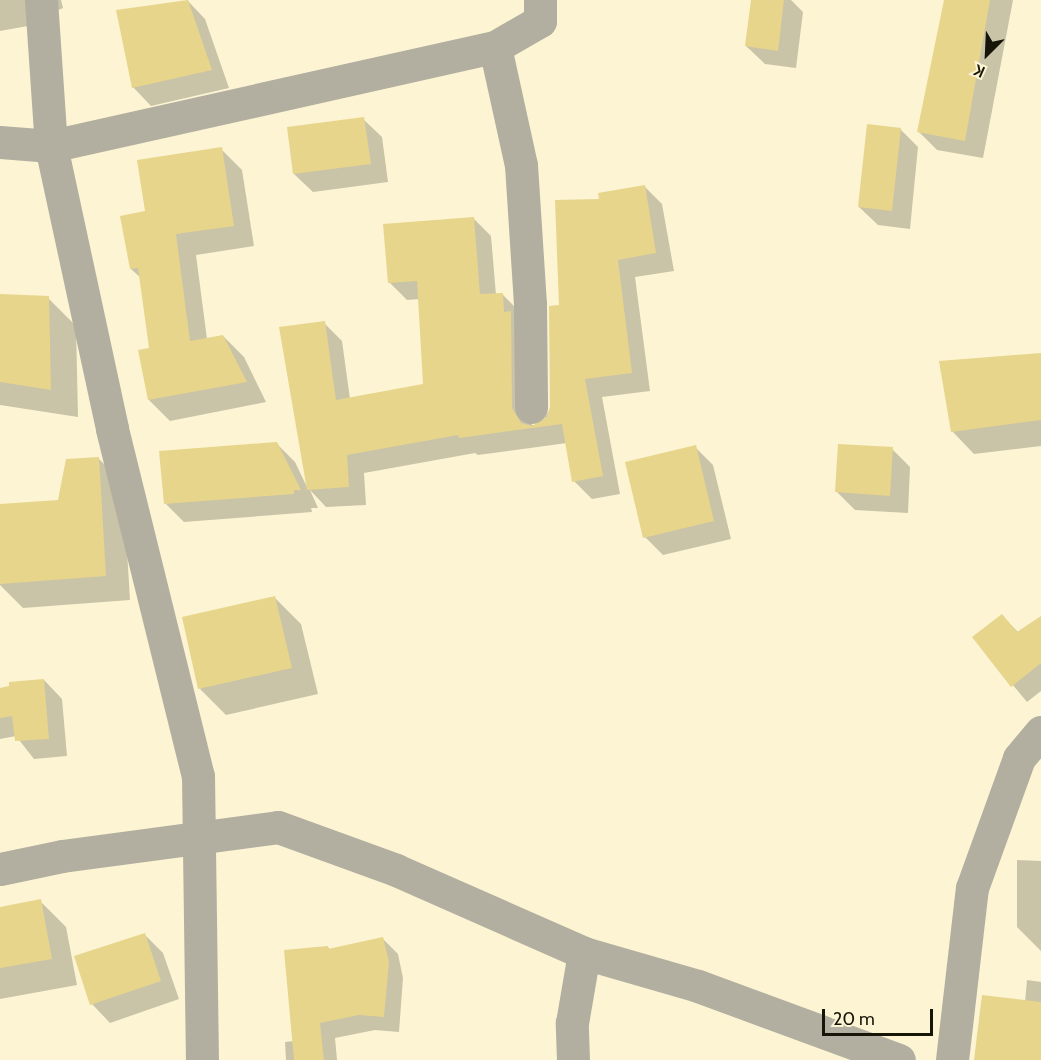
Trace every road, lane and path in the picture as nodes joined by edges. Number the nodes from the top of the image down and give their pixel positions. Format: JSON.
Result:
{"nodes":[{"id":1,"x":41,"y":0,"type":"edge"},
{"id":2,"x":540,"y":0,"type":"edge"},
{"id":3,"x":495,"y":47,"type":"junction"},
{"id":4,"x":0,"y":142,"type":"edge"},
{"id":5,"x":51,"y":146,"type":"junction"},
{"id":6,"x":531,"y":407,"type":"dead end"},
{"id":7,"x":1041,"y":732,"type":"edge"},
{"id":8,"x":198,"y":837,"type":"junction"},
{"id":9,"x":0,"y":869,"type":"edge"},
{"id":10,"x":584,"y":953,"type":"junction"},
{"id":11,"x":202,"y":1060,"type":"edge"},
{"id":12,"x":573,"y":1060,"type":"edge"},
{"id":13,"x":899,"y":1060,"type":"edge"},
{"id":14,"x":951,"y":1060,"type":"edge"}],
"edges":[{"from":1,"to":5,"type":"street"},
{"from":2,"to":3,"type":"street"},
{"from":3,"to":5,"type":"street"},
{"from":3,"to":6,"type":"street"},
{"from":4,"to":5,"type":"street"},
{"from":5,"to":8,"type":"street"},
{"from":7,"to":14,"type":"street"},
{"from":8,"to":9,"type":"street"},
{"from":8,"to":10,"type":"street"},
{"from":8,"to":11,"type":"street"},
{"from":10,"to":12,"type":"street"},
{"from":10,"to":13,"type":"street"}]}
